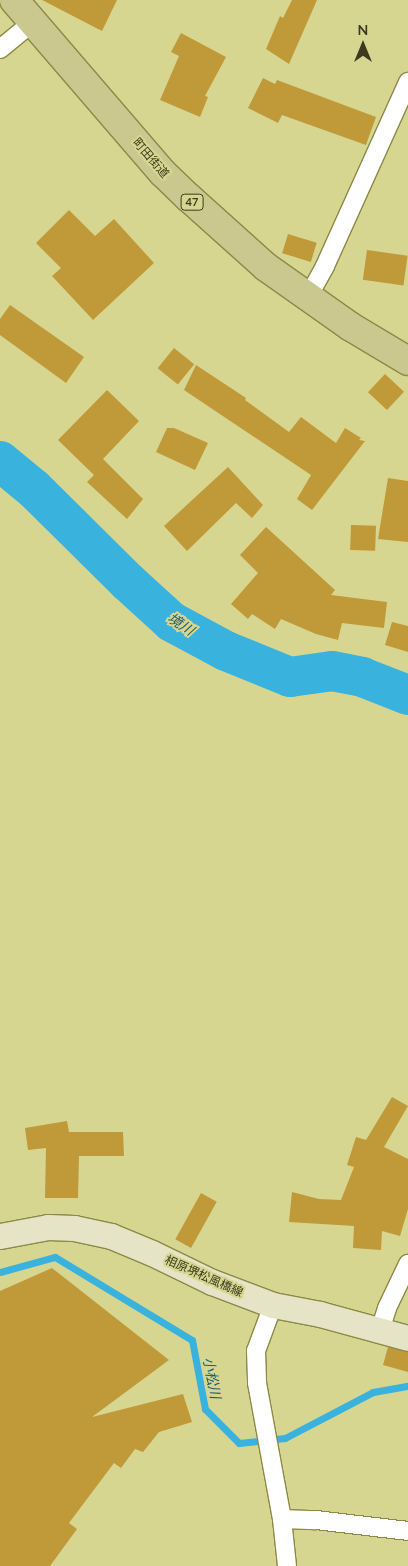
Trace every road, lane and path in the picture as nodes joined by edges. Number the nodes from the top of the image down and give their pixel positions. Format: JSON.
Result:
{"nodes":[{"id":1,"x":14,"y":0,"type":"edge"},
{"id":2,"x":33,"y":22,"type":"junction"},
{"id":3,"x":0,"y":49,"type":"edge"},
{"id":4,"x":408,"y":82,"type":"edge"},
{"id":5,"x":308,"y":297,"type":"junction"},
{"id":6,"x":408,"y":361,"type":"edge"},
{"id":7,"x":0,"y":1236,"type":"edge"},
{"id":8,"x":408,"y":1264,"type":"edge"},
{"id":9,"x":273,"y":1304,"type":"junction"},
{"id":10,"x":380,"y":1330,"type":"junction"},
{"id":11,"x":408,"y":1338,"type":"edge"},
{"id":12,"x":282,"y":1519,"type":"junction"},
{"id":13,"x":408,"y":1531,"type":"edge"},
{"id":14,"x":287,"y":1566,"type":"edge"}],
"edges":[{"from":1,"to":2,"type":"main road","name":"町田街道","number":"47"},
{"from":2,"to":3,"type":"street"},
{"from":2,"to":5,"type":"main road","name":"町田街道","number":"47"},
{"from":4,"to":5,"type":"street"},
{"from":5,"to":6,"type":"main road","name":"町田街道","number":"47"},
{"from":7,"to":9,"type":"street","name":"相原堺松風橋線"},
{"from":8,"to":10,"type":"street"},
{"from":9,"to":10,"type":"street","name":"相原堺松風橋線"},
{"from":9,"to":12,"type":"street"},
{"from":10,"to":11,"type":"street","name":"相原堺松風橋線"},
{"from":12,"to":13,"type":"street"},
{"from":12,"to":14,"type":"street"}]}
